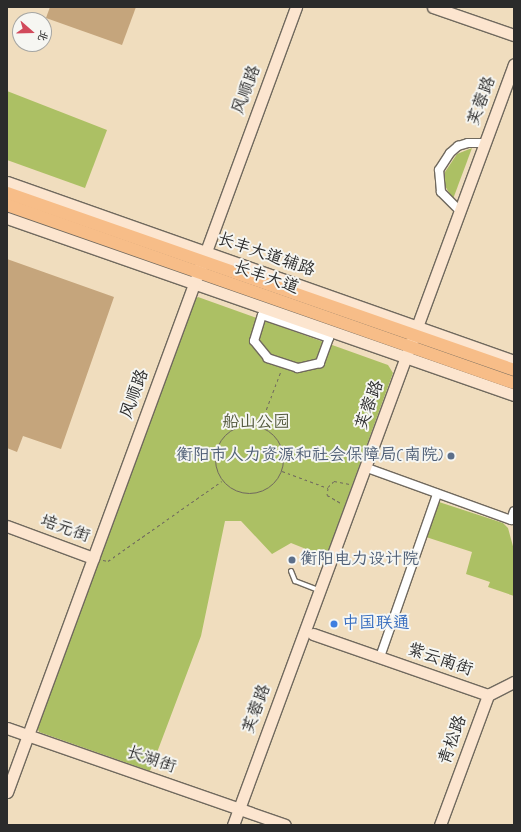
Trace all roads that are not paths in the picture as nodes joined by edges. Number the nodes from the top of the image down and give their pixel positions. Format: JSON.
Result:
{"nodes":[{"id":1,"x":291,"y":7,"type":"edge"},
{"id":2,"x":296,"y":7,"type":"edge"},
{"id":3,"x":433,"y":7,"type":"edge"},
{"id":4,"x":514,"y":35,"type":"edge"},
{"id":5,"x":514,"y":64,"type":"edge"},
{"id":6,"x":514,"y":79,"type":"edge"},
{"id":7,"x":485,"y":143,"type":"junction"},
{"id":8,"x":7,"y":182,"type":"edge"},
{"id":9,"x":7,"y":193,"type":"edge"},
{"id":10,"x":7,"y":205,"type":"edge"},
{"id":11,"x":460,"y":211,"type":"junction"},
{"id":12,"x":7,"y":218,"type":"edge"},
{"id":13,"x":198,"y":267,"type":"junction"},
{"id":14,"x":418,"y":332,"type":"junction"},
{"id":15,"x":410,"y":353,"type":"junction"},
{"id":16,"x":514,"y":361,"type":"edge"},
{"id":17,"x":283,"y":365,"type":"joint"},
{"id":18,"x":514,"y":370,"type":"edge"},
{"id":19,"x":514,"y":383,"type":"edge"},
{"id":20,"x":514,"y":395,"type":"edge"},
{"id":21,"x":372,"y":472,"type":"junction"},
{"id":22,"x":437,"y":494,"type":"junction"},
{"id":23,"x":514,"y":511,"type":"edge"},
{"id":24,"x":513,"y":522,"type":"edge"},
{"id":25,"x":7,"y":527,"type":"edge"},
{"id":26,"x":90,"y":556,"type":"junction"},
{"id":27,"x":291,"y":570,"type":"dead end"},
{"id":28,"x":320,"y":590,"type":"junction"},
{"id":29,"x":313,"y":634,"type":"dead end"},
{"id":30,"x":380,"y":657,"type":"junction"},
{"id":31,"x":514,"y":682,"type":"edge"},
{"id":32,"x":488,"y":695,"type":"junction"},
{"id":33,"x":7,"y":728,"type":"edge"},
{"id":34,"x":7,"y":732,"type":"edge"},
{"id":35,"x":24,"y":736,"type":"junction"},
{"id":36,"x":7,"y":774,"type":"edge"},
{"id":37,"x":7,"y":792,"type":"edge"},
{"id":38,"x":240,"y":814,"type":"edge"},
{"id":39,"x":233,"y":825,"type":"edge"},
{"id":40,"x":272,"y":825,"type":"edge"},
{"id":41,"x":285,"y":825,"type":"edge"},
{"id":42,"x":440,"y":825,"type":"edge"}],
"edges":[{"from":1,"to":13,"type":"street","name":"风顺路"},
{"from":2,"to":13,"type":"street","name":"风顺路"},
{"from":3,"to":4,"type":"street"},
{"from":5,"to":7,"type":"street","name":"芙蓉路"},
{"from":6,"to":14,"type":"street","name":"芙蓉路"},
{"from":7,"to":11,"type":"street","name":"芙蓉路"},
{"from":7,"to":11,"type":"street"},
{"from":8,"to":13,"type":"street","name":"长丰大道辅路"},
{"from":9,"to":13,"type":"main road","name":"长丰大道"},
{"from":10,"to":13,"type":"main road","name":"长丰大道"},
{"from":11,"to":14,"type":"street","name":"芙蓉路"},
{"from":12,"to":13,"type":"street"},
{"from":13,"to":14,"type":"main road","name":"长丰大道"},
{"from":13,"to":15,"type":"main road","name":"长丰大道"},
{"from":13,"to":26,"type":"street","name":"风顺路"},
{"from":14,"to":15,"type":"street","name":"芙蓉路"},
{"from":14,"to":16,"type":"street"},
{"from":14,"to":18,"type":"main road","name":"长丰大道"},
{"from":15,"to":19,"type":"main road","name":"长丰大道"},
{"from":15,"to":20,"type":"street"},
{"from":15,"to":21,"type":"street","name":"芙蓉路"},
{"from":15,"to":28,"type":"street","name":"芙蓉路"},
{"from":17,"to":17,"type":"street"},
{"from":21,"to":22,"type":"street"},
{"from":21,"to":38,"type":"street","name":"芙蓉路"},
{"from":22,"to":24,"type":"street"},
{"from":22,"to":30,"type":"street"},
{"from":23,"to":24,"type":"street"},
{"from":25,"to":26,"type":"street","name":"培元街"},
{"from":26,"to":35,"type":"street","name":"风顺路"},
{"from":27,"to":28,"type":"lane"},
{"from":28,"to":38,"type":"street","name":"芙蓉路"},
{"from":29,"to":30,"type":"street","name":"紫云南街"},
{"from":30,"to":32,"type":"street","name":"紫云南街"},
{"from":31,"to":32,"type":"street"},
{"from":32,"to":42,"type":"street","name":"青松路"},
{"from":33,"to":35,"type":"street","name":"长湖街"},
{"from":34,"to":35,"type":"street","name":"长湖街"},
{"from":35,"to":36,"type":"street","name":"风顺路"},
{"from":35,"to":37,"type":"street","name":"风顺路"},
{"from":35,"to":38,"type":"street","name":"长湖街"},
{"from":38,"to":39,"type":"street","name":"芙蓉路"},
{"from":38,"to":40,"type":"street","name":"长湖街"},
{"from":38,"to":41,"type":"street","name":"长湖街"}]}
